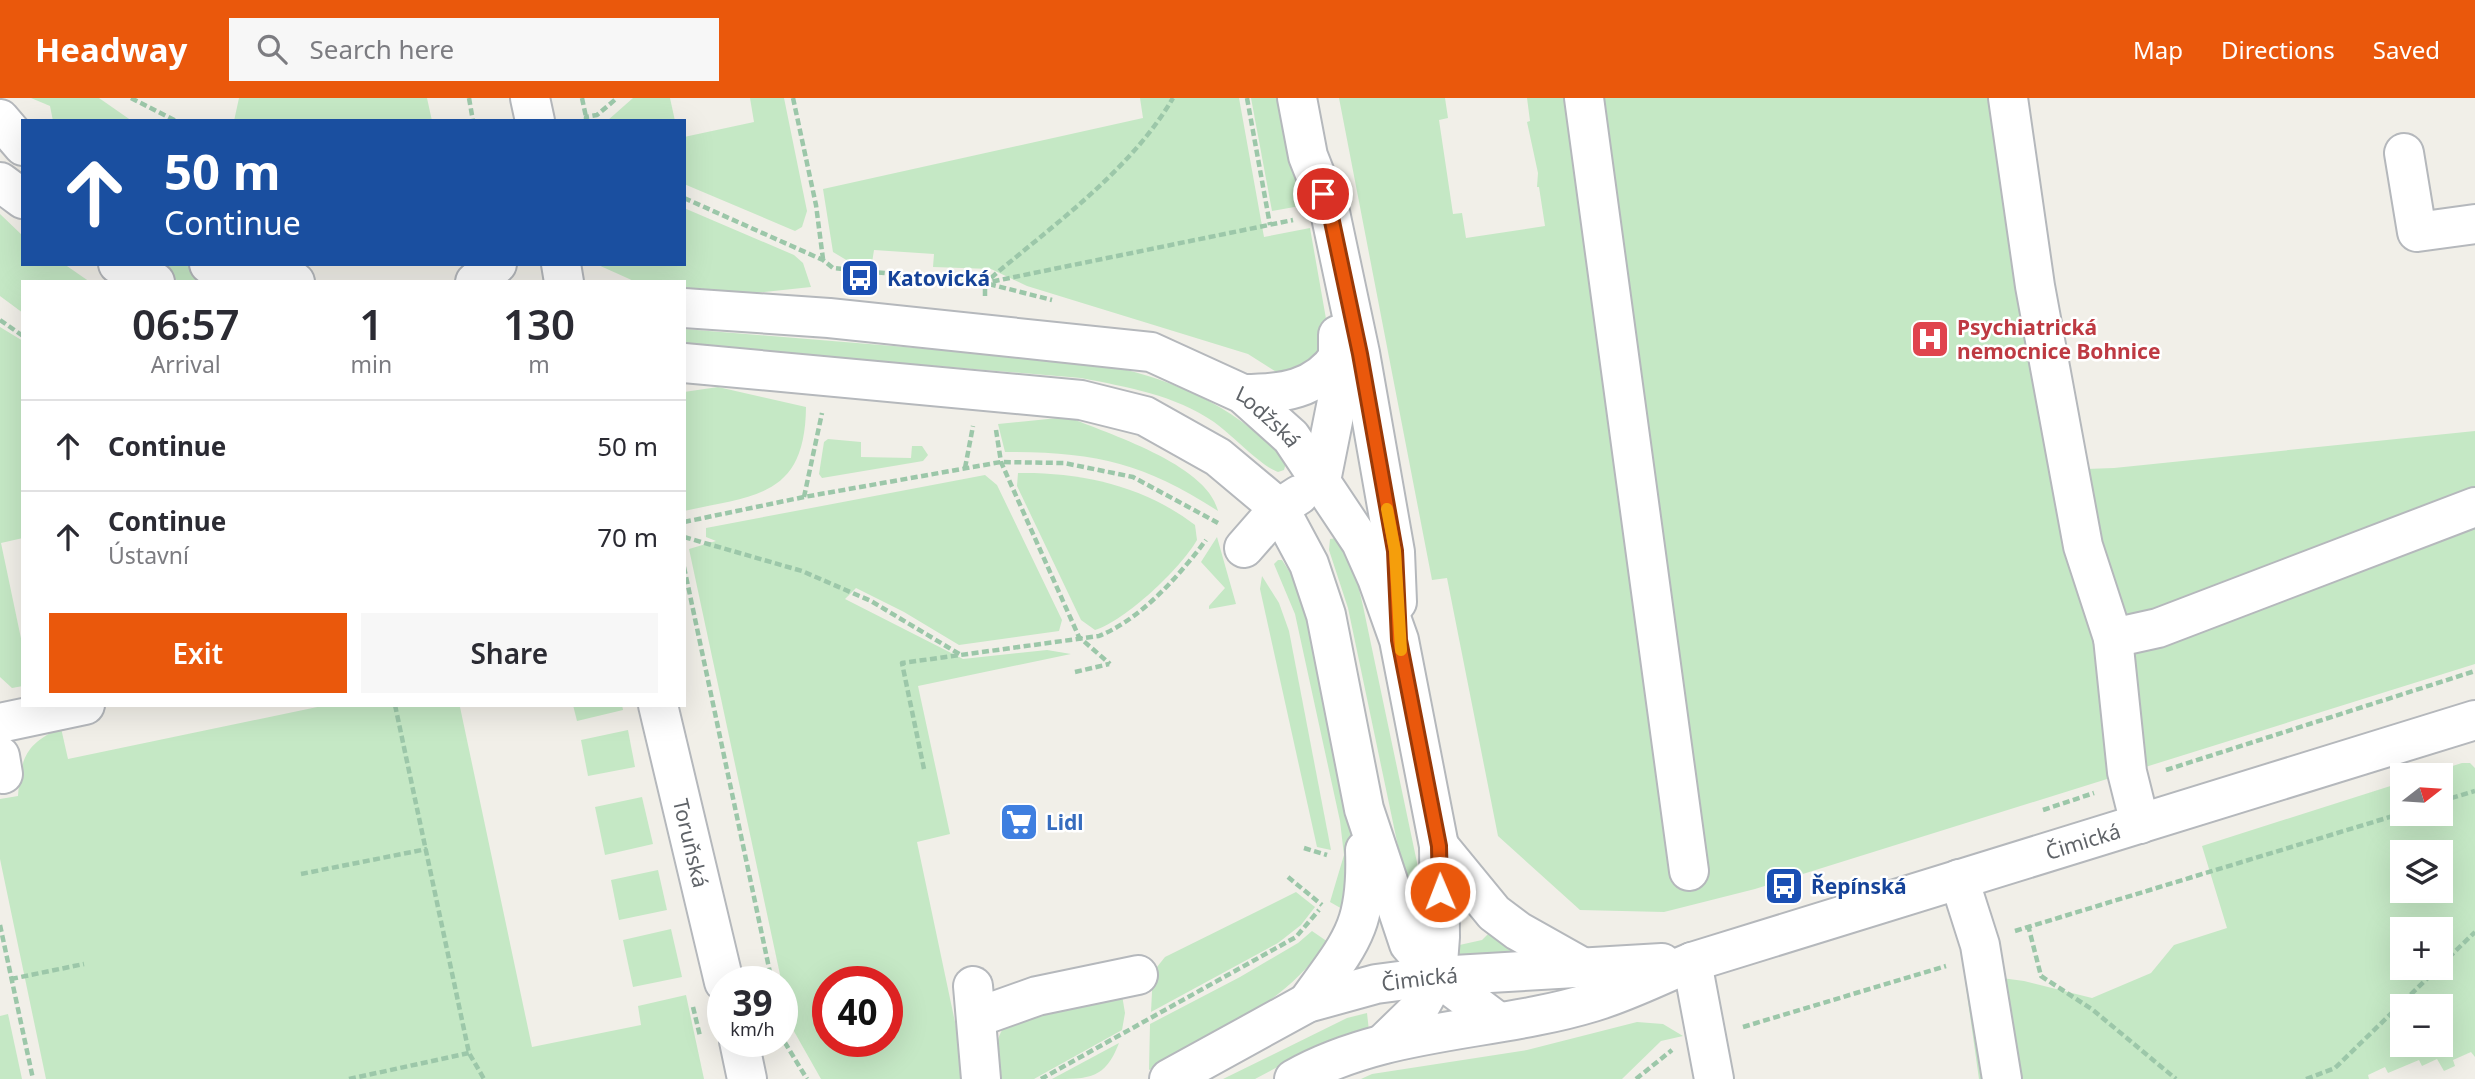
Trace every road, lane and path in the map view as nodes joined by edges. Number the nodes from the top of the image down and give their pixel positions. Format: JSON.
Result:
{"nodes":[{"id":1,"x":131,"y":98,"type":"edge"},
{"id":2,"x":469,"y":98,"type":"edge"},
{"id":3,"x":530,"y":98,"type":"edge"},
{"id":4,"x":582,"y":98,"type":"edge"},
{"id":5,"x":618,"y":98,"type":"edge"},
{"id":6,"x":793,"y":98,"type":"edge"},
{"id":7,"x":1173,"y":98,"type":"edge"},
{"id":8,"x":1247,"y":98,"type":"edge"},
{"id":9,"x":1297,"y":98,"type":"edge"},
{"id":10,"x":1584,"y":98,"type":"edge"},
{"id":11,"x":2008,"y":98,"type":"edge"},
{"id":12,"x":0,"y":119,"type":"edge"},
{"id":13,"x":172,"y":119,"type":"edge"},
{"id":14,"x":473,"y":119,"type":"edge"},
{"id":15,"x":535,"y":119,"type":"edge"},
{"id":16,"x":586,"y":119,"type":"edge"},
{"id":17,"x":21,"y":144,"type":"edge"},
{"id":18,"x":2404,"y":153,"type":"dead end"},
{"id":19,"x":0,"y":182,"type":"edge"},
{"id":20,"x":21,"y":198,"type":"edge"},
{"id":21,"x":686,"y":199,"type":"edge"},
{"id":22,"x":1295,"y":220,"type":"dead end"},
{"id":23,"x":2475,"y":224,"type":"edge"},
{"id":24,"x":1270,"y":225,"type":"junction"},
{"id":25,"x":1336,"y":237,"type":"junction"},
{"id":26,"x":823,"y":260,"type":"junction"},
{"id":27,"x":122,"y":266,"type":"edge"},
{"id":28,"x":219,"y":266,"type":"edge"},
{"id":29,"x":495,"y":266,"type":"edge"},
{"id":30,"x":151,"y":280,"type":"edge"},
{"id":31,"x":286,"y":280,"type":"edge"},
{"id":32,"x":477,"y":280,"type":"edge"},
{"id":33,"x":985,"y":283,"type":"junction"},
{"id":34,"x":686,"y":308,"type":"edge"},
{"id":35,"x":0,"y":320,"type":"edge"},
{"id":36,"x":21,"y":335,"type":"edge"},
{"id":37,"x":1339,"y":356,"type":"junction"},
{"id":38,"x":691,"y":368,"type":"edge"},
{"id":39,"x":1243,"y":394,"type":"junction"},
{"id":40,"x":822,"y":412,"type":"dead end"},
{"id":41,"x":1374,"y":436,"type":"junction"},
{"id":42,"x":1001,"y":462,"type":"junction"},
{"id":43,"x":1321,"y":481,"type":"junction"},
{"id":44,"x":804,"y":497,"type":"junction"},
{"id":45,"x":2475,"y":507,"type":"edge"},
{"id":46,"x":1279,"y":508,"type":"junction"},
{"id":47,"x":686,"y":522,"type":"edge"},
{"id":48,"x":686,"y":538,"type":"edge"},
{"id":49,"x":1244,"y":548,"type":"dead end"},
{"id":50,"x":686,"y":576,"type":"edge"},
{"id":51,"x":1079,"y":637,"type":"junction"},
{"id":52,"x":2113,"y":638,"type":"junction"},
{"id":53,"x":1399,"y":640,"type":"junction"},
{"id":54,"x":961,"y":656,"type":"junction"},
{"id":55,"x":2475,"y":671,"type":"edge"},
{"id":56,"x":1075,"y":672,"type":"dead end"},
{"id":57,"x":76,"y":707,"type":"edge"},
{"id":58,"x":395,"y":707,"type":"edge"},
{"id":59,"x":658,"y":707,"type":"edge"},
{"id":60,"x":2475,"y":720,"type":"edge"},
{"id":61,"x":0,"y":723,"type":"edge"},
{"id":62,"x":924,"y":769,"type":"dead end"},
{"id":63,"x":2129,"y":782,"type":"junction"},
{"id":64,"x":2475,"y":791,"type":"edge"},
{"id":65,"x":2454,"y":797,"type":"edge"},
{"id":66,"x":1364,"y":809,"type":"junction"},
{"id":67,"x":2036,"y":812,"type":"dead end"},
{"id":68,"x":2140,"y":824,"type":"junction"},
{"id":69,"x":1439,"y":846,"type":"junction"},
{"id":70,"x":1304,"y":848,"type":"dead end"},
{"id":71,"x":427,"y":849,"type":"junction"},
{"id":72,"x":1337,"y":859,"type":"dead end"},
{"id":73,"x":1689,"y":871,"type":"dead end"},
{"id":74,"x":301,"y":874,"type":"dead end"},
{"id":75,"x":1288,"y":877,"type":"dead end"},
{"id":76,"x":1959,"y":879,"type":"junction"},
{"id":77,"x":1326,"y":894,"type":"dead end"},
{"id":78,"x":1323,"y":906,"type":"junction"},
{"id":79,"x":0,"y":925,"type":"edge"},
{"id":80,"x":2028,"y":925,"type":"dead end"},
{"id":81,"x":2475,"y":932,"type":"edge"},
{"id":82,"x":2453,"y":953,"type":"edge"},
{"id":83,"x":1692,"y":962,"type":"junction"},
{"id":84,"x":84,"y":964,"type":"dead end"},
{"id":85,"x":720,"y":966,"type":"edge"},
{"id":86,"x":769,"y":966,"type":"edge"},
{"id":87,"x":1582,"y":967,"type":"junction"},
{"id":88,"x":1138,"y":975,"type":"dead end"},
{"id":89,"x":1437,"y":976,"type":"junction"},
{"id":90,"x":11,"y":979,"type":"junction"},
{"id":91,"x":2426,"y":980,"type":"edge"},
{"id":92,"x":1307,"y":1003,"type":"junction"},
{"id":93,"x":1498,"y":1022,"type":"junction"},
{"id":94,"x":1383,"y":1044,"type":"junction"},
{"id":95,"x":469,"y":1053,"type":"junction"},
{"id":96,"x":742,"y":1057,"type":"edge"},
{"id":97,"x":794,"y":1057,"type":"edge"},
{"id":98,"x":33,"y":1079,"type":"edge"},
{"id":99,"x":349,"y":1079,"type":"edge"},
{"id":100,"x":484,"y":1079,"type":"edge"},
{"id":101,"x":747,"y":1079,"type":"edge"},
{"id":102,"x":807,"y":1079,"type":"edge"},
{"id":103,"x":981,"y":1079,"type":"edge"},
{"id":104,"x":1041,"y":1079,"type":"edge"},
{"id":105,"x":1169,"y":1079,"type":"edge"},
{"id":106,"x":1294,"y":1079,"type":"edge"},
{"id":107,"x":1714,"y":1079,"type":"edge"},
{"id":108,"x":2003,"y":1079,"type":"edge"},
{"id":109,"x":2176,"y":1079,"type":"edge"},
{"id":110,"x":2306,"y":1079,"type":"edge"}],
"edges":[{"from":1,"to":13,"type":"path"},
{"from":2,"to":14,"type":"path"},
{"from":3,"to":15,"type":"street"},
{"from":4,"to":16,"type":"path"},
{"from":5,"to":16,"type":"path"},
{"from":6,"to":26,"type":"path"},
{"from":7,"to":33,"type":"path"},
{"from":8,"to":24,"type":"path"},
{"from":9,"to":25,"type":"street"},
{"from":10,"to":73,"type":"street"},
{"from":11,"to":52,"type":"street"},
{"from":12,"to":17,"type":"street"},
{"from":18,"to":23,"type":"street"},
{"from":19,"to":20,"type":"street"},
{"from":21,"to":26,"type":"path"},
{"from":22,"to":24,"type":"path"},
{"from":24,"to":33,"type":"path"},
{"from":25,"to":37,"type":"street"},
{"from":25,"to":41,"type":"street"},
{"from":26,"to":33,"type":"path"},
{"from":27,"to":30,"type":"street"},
{"from":28,"to":31,"type":"street"},
{"from":29,"to":32,"type":"street"},
{"from":34,"to":39,"type":"street","name":"Lodžská"},
{"from":35,"to":36,"type":"path"},
{"from":37,"to":39,"type":"street"},
{"from":37,"to":43,"type":"street"},
{"from":38,"to":46,"type":"street"},
{"from":39,"to":43,"type":"street","name":"Lodžská"},
{"from":40,"to":44,"type":"path"},
{"from":41,"to":43,"type":"street"},
{"from":41,"to":53,"type":"street"},
{"from":42,"to":44,"type":"path"},
{"from":42,"to":51,"type":"path"},
{"from":42,"to":51,"type":"path"},
{"from":43,"to":46,"type":"street"},
{"from":43,"to":53,"type":"street","name":"Lodžská"},
{"from":44,"to":47,"type":"path"},
{"from":45,"to":52,"type":"street"},
{"from":46,"to":49,"type":"street"},
{"from":46,"to":66,"type":"street"},
{"from":48,"to":54,"type":"path"},
{"from":50,"to":86,"type":"path"},
{"from":51,"to":54,"type":"path"},
{"from":51,"to":56,"type":"path"},
{"from":52,"to":63,"type":"street"},
{"from":53,"to":69,"type":"street","name":"Lodžská"},
{"from":54,"to":62,"type":"path"},
{"from":55,"to":63,"type":"path"},
{"from":57,"to":61,"type":"street"},
{"from":58,"to":71,"type":"path"},
{"from":59,"to":85,"type":"street","name":"Toruňská"},
{"from":60,"to":68,"type":"street","name":"Čimická"},
{"from":63,"to":67,"type":"path"},
{"from":63,"to":68,"type":"street"},
{"from":64,"to":65,"type":"path"},
{"from":66,"to":89,"type":"street"},
{"from":66,"to":92,"type":"street"},
{"from":68,"to":76,"type":"street","name":"Čimická"},
{"from":69,"to":87,"type":"street"},
{"from":69,"to":89,"type":"street","name":"Lodžská"},
{"from":70,"to":72,"type":"path"},
{"from":71,"to":74,"type":"path"},
{"from":71,"to":95,"type":"path"},
{"from":75,"to":78,"type":"path"},
{"from":76,"to":83,"type":"street","name":"Čimická"},
{"from":76,"to":108,"type":"street"},
{"from":77,"to":78,"type":"path"},
{"from":78,"to":104,"type":"path"},
{"from":79,"to":90,"type":"path"},
{"from":80,"to":109,"type":"path"},
{"from":81,"to":82,"type":"path"},
{"from":83,"to":87,"type":"street","name":"Čimická"},
{"from":83,"to":93,"type":"street","name":"Čimická"},
{"from":83,"to":107,"type":"street"},
{"from":84,"to":90,"type":"path"},
{"from":87,"to":89,"type":"street","name":"Čimická"},
{"from":88,"to":103,"type":"street"},
{"from":89,"to":92,"type":"street","name":"Čimická"},
{"from":89,"to":93,"type":"street"},
{"from":89,"to":94,"type":"street","name":"Lodžská"},
{"from":90,"to":98,"type":"path"},
{"from":91,"to":110,"type":"path"},
{"from":92,"to":105,"type":"street","name":"Čimická"},
{"from":93,"to":94,"type":"street","name":"Čimická"},
{"from":94,"to":106,"type":"street","name":"Čimická"},
{"from":95,"to":99,"type":"path"},
{"from":95,"to":100,"type":"path"},
{"from":96,"to":101,"type":"street"},
{"from":97,"to":102,"type":"path"}]}
